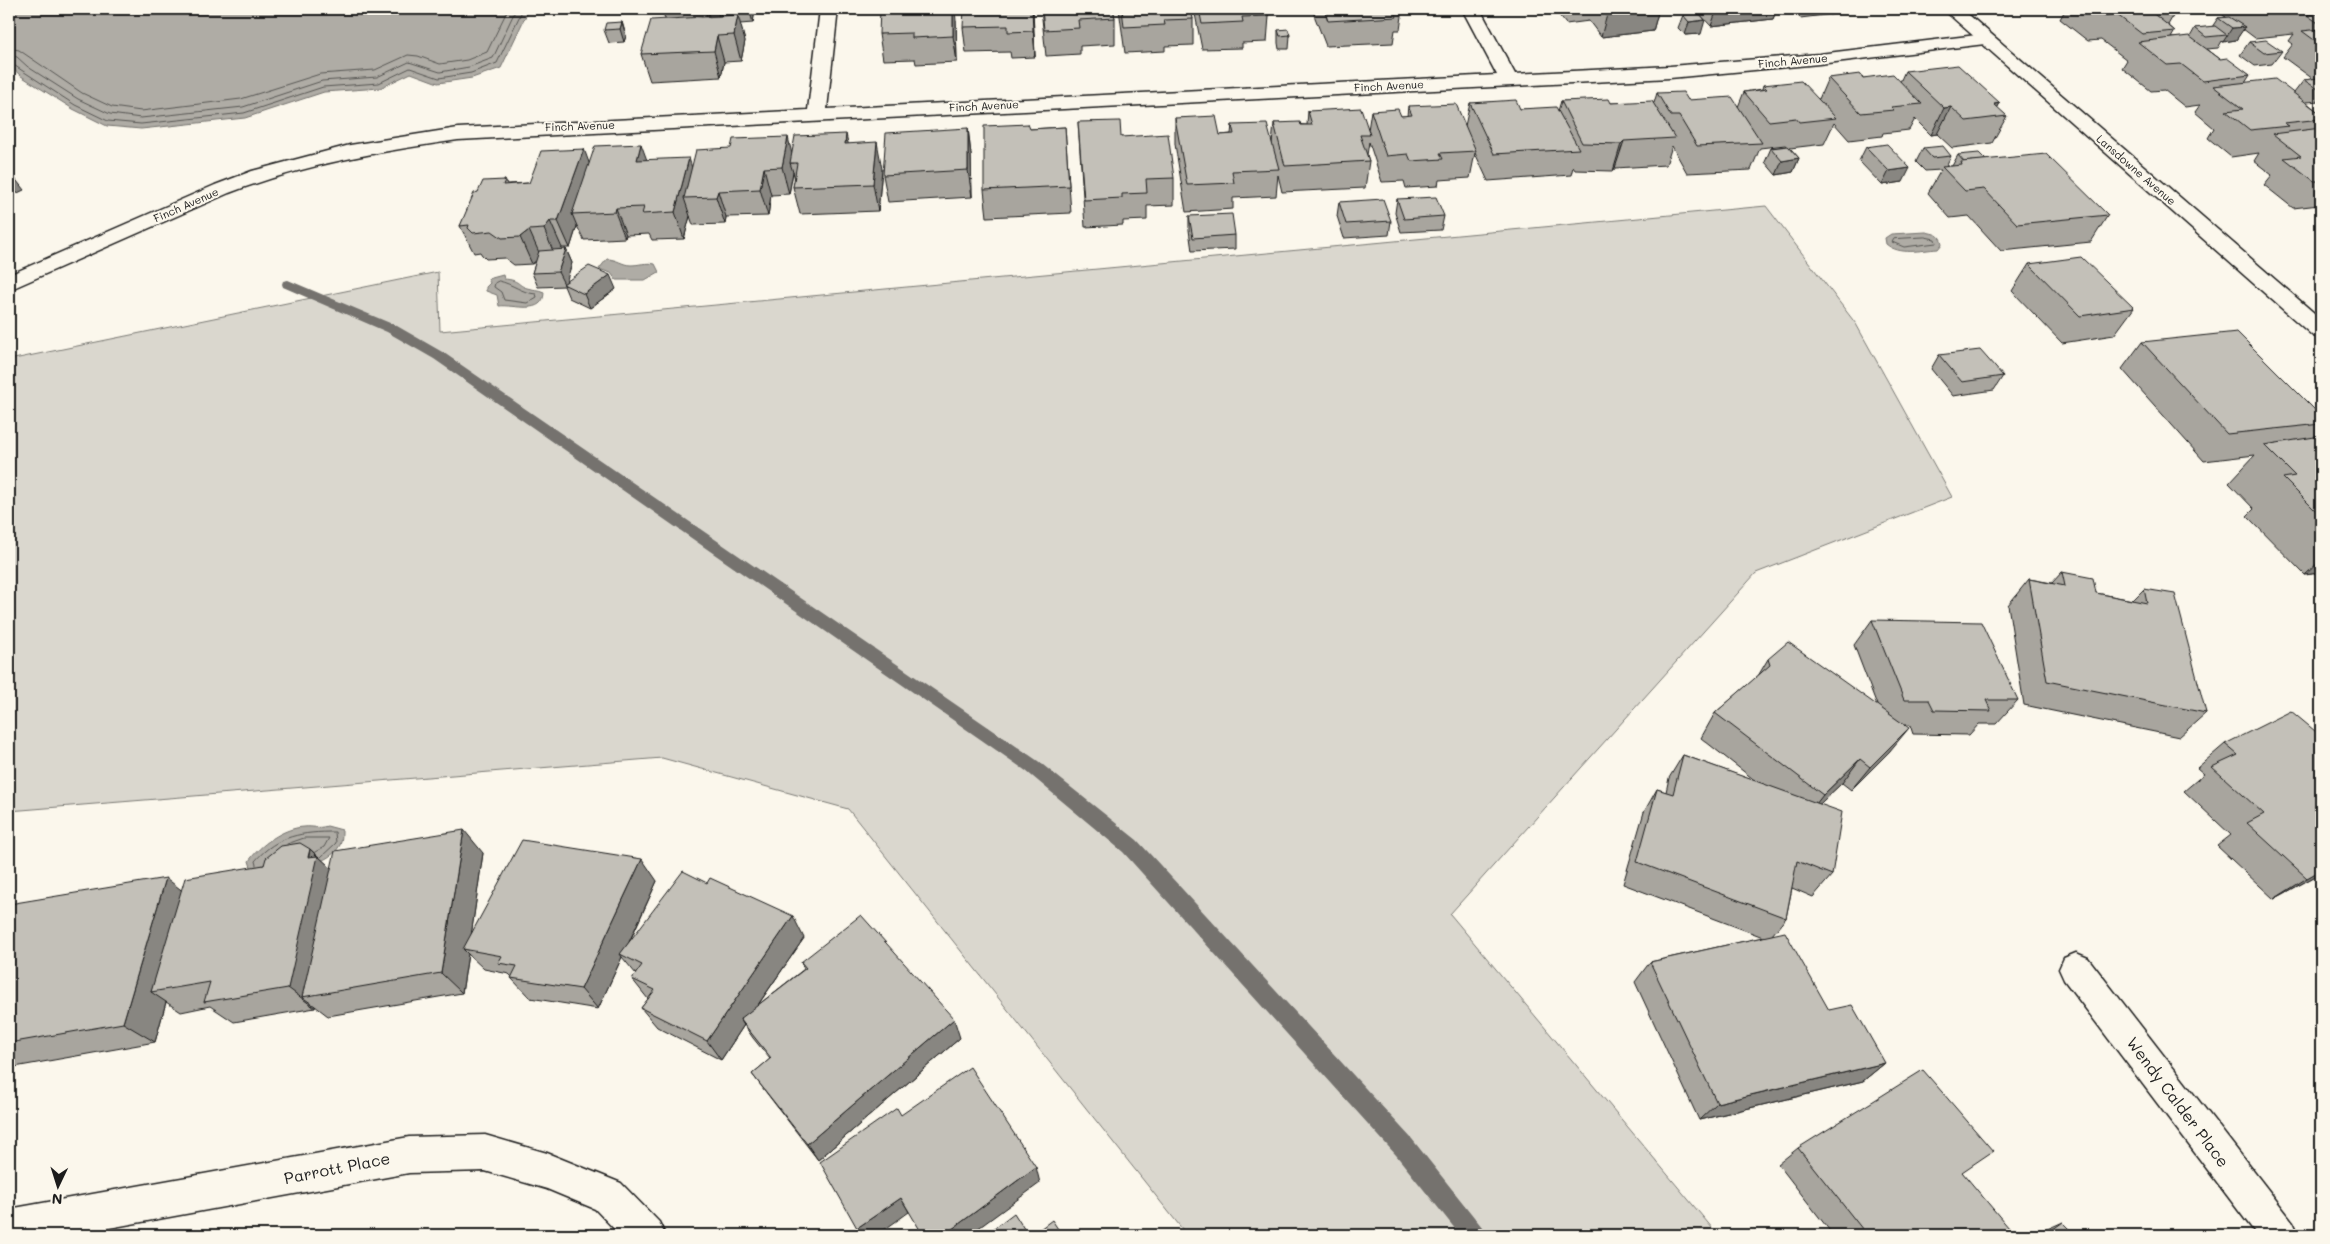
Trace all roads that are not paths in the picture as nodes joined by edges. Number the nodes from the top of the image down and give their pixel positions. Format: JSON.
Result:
{"nodes":[{"id":1,"x":829,"y":9,"type":"edge"},
{"id":2,"x":1471,"y":9,"type":"edge"},
{"id":3,"x":1952,"y":9,"type":"edge"},
{"id":4,"x":1985,"y":39,"type":"junction"},
{"id":5,"x":1509,"y":80,"type":"junction"},
{"id":6,"x":817,"y":114,"type":"junction"},
{"id":7,"x":9,"y":284,"type":"edge"},
{"id":8,"x":2321,"y":331,"type":"edge"},
{"id":9,"x":2076,"y":969,"type":"dead end"},
{"id":10,"x":9,"y":1228,"type":"edge"},
{"id":11,"x":646,"y":1235,"type":"edge"},
{"id":12,"x":2280,"y":1235,"type":"edge"}],
"edges":[{"from":1,"to":6,"type":"street"},
{"from":2,"to":5,"type":"street"},
{"from":3,"to":4,"type":"street","name":"Lansdowne Avenue"},
{"from":4,"to":5,"type":"street","name":"Finch Avenue"},
{"from":4,"to":8,"type":"street","name":"Lansdowne Avenue"},
{"from":5,"to":6,"type":"street","name":"Finch Avenue"},
{"from":6,"to":7,"type":"street","name":"Finch Avenue"},
{"from":9,"to":12,"type":"street","name":"Wendy Calder Place"},
{"from":10,"to":11,"type":"street","name":"Parrott Place"}]}
